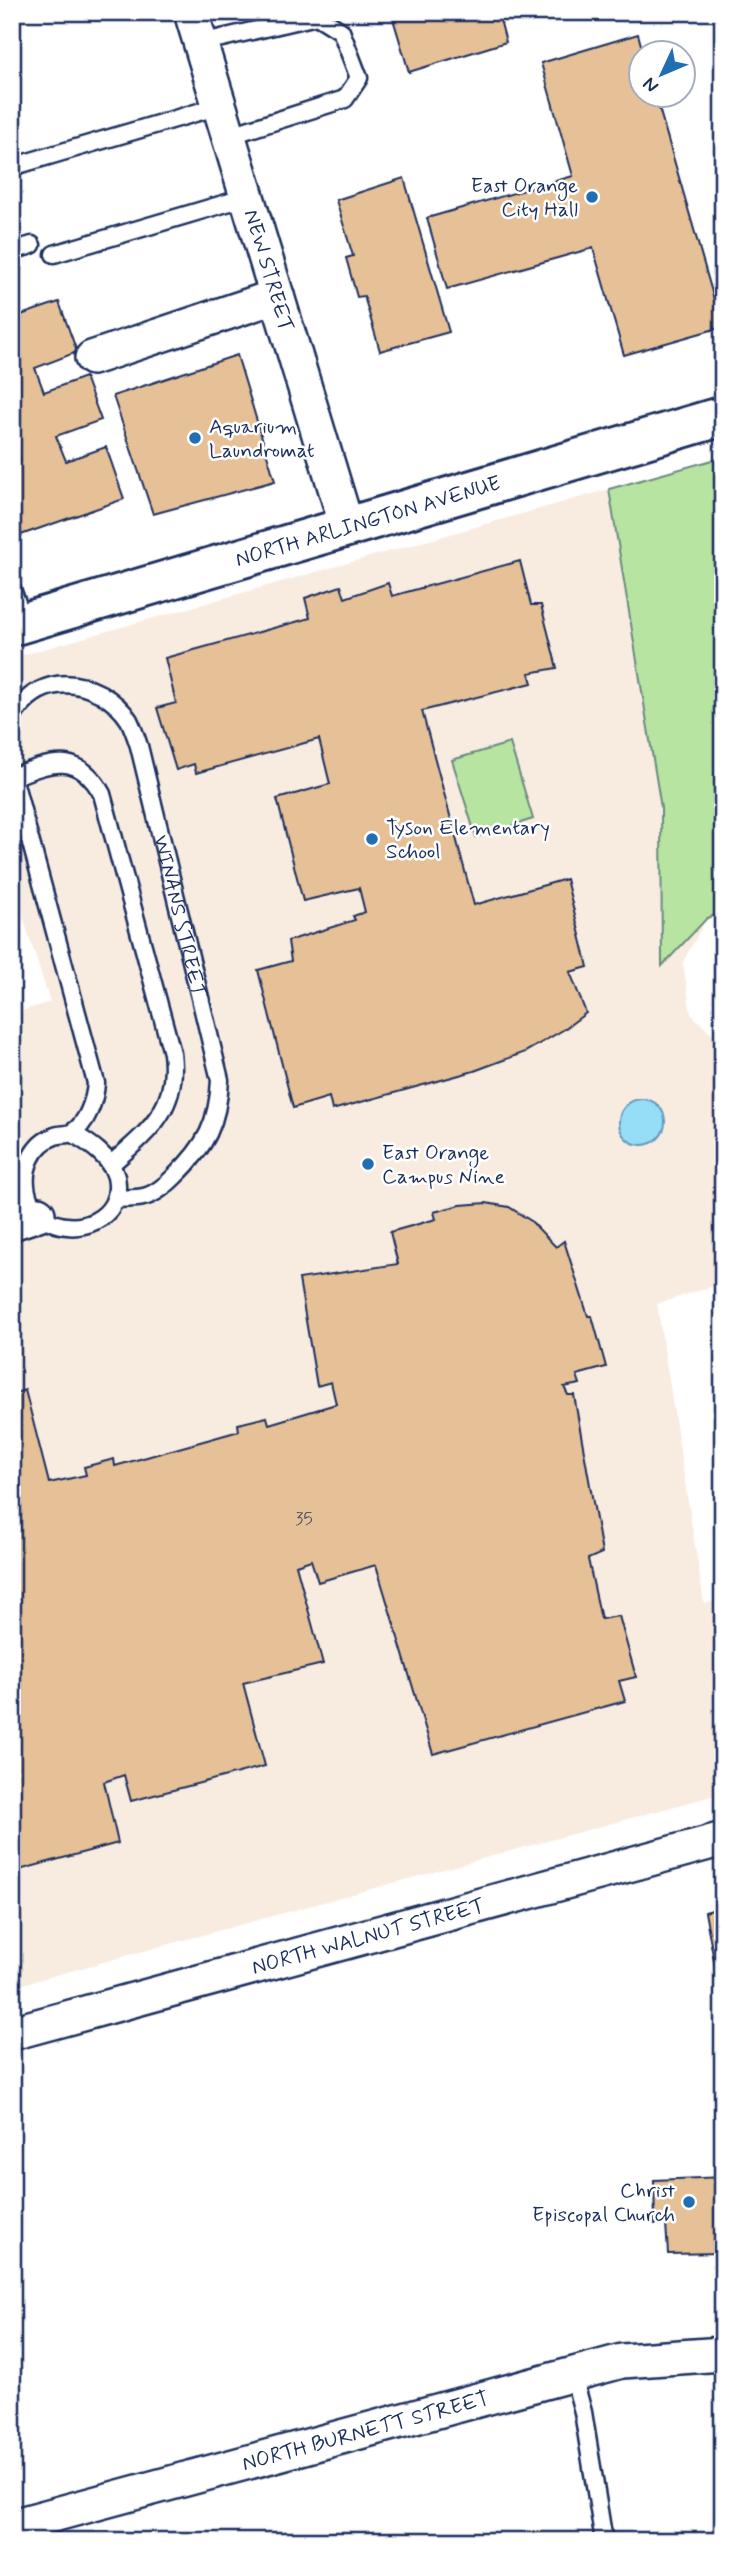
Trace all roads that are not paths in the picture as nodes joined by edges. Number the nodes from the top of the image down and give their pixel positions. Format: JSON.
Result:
{"nodes":[{"id":1,"x":196,"y":28,"type":"edge"},
{"id":2,"x":224,"y":121,"type":"junction"},
{"id":3,"x":18,"y":165,"type":"dead end"},
{"id":4,"x":247,"y":197,"type":"junction"},
{"id":5,"x":32,"y":245,"type":"dead end"},
{"id":6,"x":12,"y":251,"type":"edge"},
{"id":7,"x":54,"y":254,"type":"dead end"},
{"id":8,"x":277,"y":296,"type":"junction"},
{"id":9,"x":92,"y":358,"type":"dead end"},
{"id":10,"x":723,"y":416,"type":"edge"},
{"id":11,"x":346,"y":527,"type":"junction"},
{"id":12,"x":16,"y":613,"type":"edge"},
{"id":13,"x":12,"y":718,"type":"edge"},
{"id":14,"x":13,"y":775,"type":"edge"},
{"id":15,"x":72,"y":1133,"type":"junction"},
{"id":16,"x":110,"y":1165,"type":"junction"},
{"id":17,"x":116,"y":1199,"type":"junction"},
{"id":18,"x":25,"y":1218,"type":"edge"},
{"id":19,"x":723,"y":1839,"type":"edge"},
{"id":20,"x":12,"y":2034,"type":"edge"},
{"id":21,"x":723,"y":2354,"type":"edge"},
{"id":22,"x":573,"y":2375,"type":"junction"},
{"id":23,"x":12,"y":2526,"type":"edge"},
{"id":24,"x":604,"y":2541,"type":"edge"}],
"edges":[{"from":1,"to":2,"type":"street","name":"NEW STREET"},
{"from":1,"to":2,"type":"lane"},
{"from":2,"to":3,"type":"lane"},
{"from":2,"to":4,"type":"street","name":"NEW STREET"},
{"from":4,"to":7,"type":"lane"},
{"from":4,"to":8,"type":"street","name":"NEW STREET"},
{"from":5,"to":6,"type":"lane"},
{"from":8,"to":9,"type":"street"},
{"from":8,"to":11,"type":"street","name":"NEW STREET"},
{"from":10,"to":11,"type":"street","name":"NORTH ARLINGTON AVENUE"},
{"from":11,"to":12,"type":"street","name":"NORTH ARLINGTON AVENUE"},
{"from":13,"to":17,"type":"lane","name":"WINANS STREET"},
{"from":14,"to":15,"type":"lane","name":"WINANS STREET"},
{"from":14,"to":16,"type":"lane","name":"WINANS STREET"},
{"from":15,"to":16,"type":"lane"},
{"from":15,"to":18,"type":"lane"},
{"from":16,"to":17,"type":"lane"},
{"from":17,"to":18,"type":"lane"},
{"from":19,"to":20,"type":"street","name":"NORTH WALNUT STREET"},
{"from":21,"to":22,"type":"street","name":"NORTH BURNETT STREET"},
{"from":22,"to":23,"type":"street","name":"NORTH BURNETT STREET"},
{"from":22,"to":24,"type":"lane"}]}
